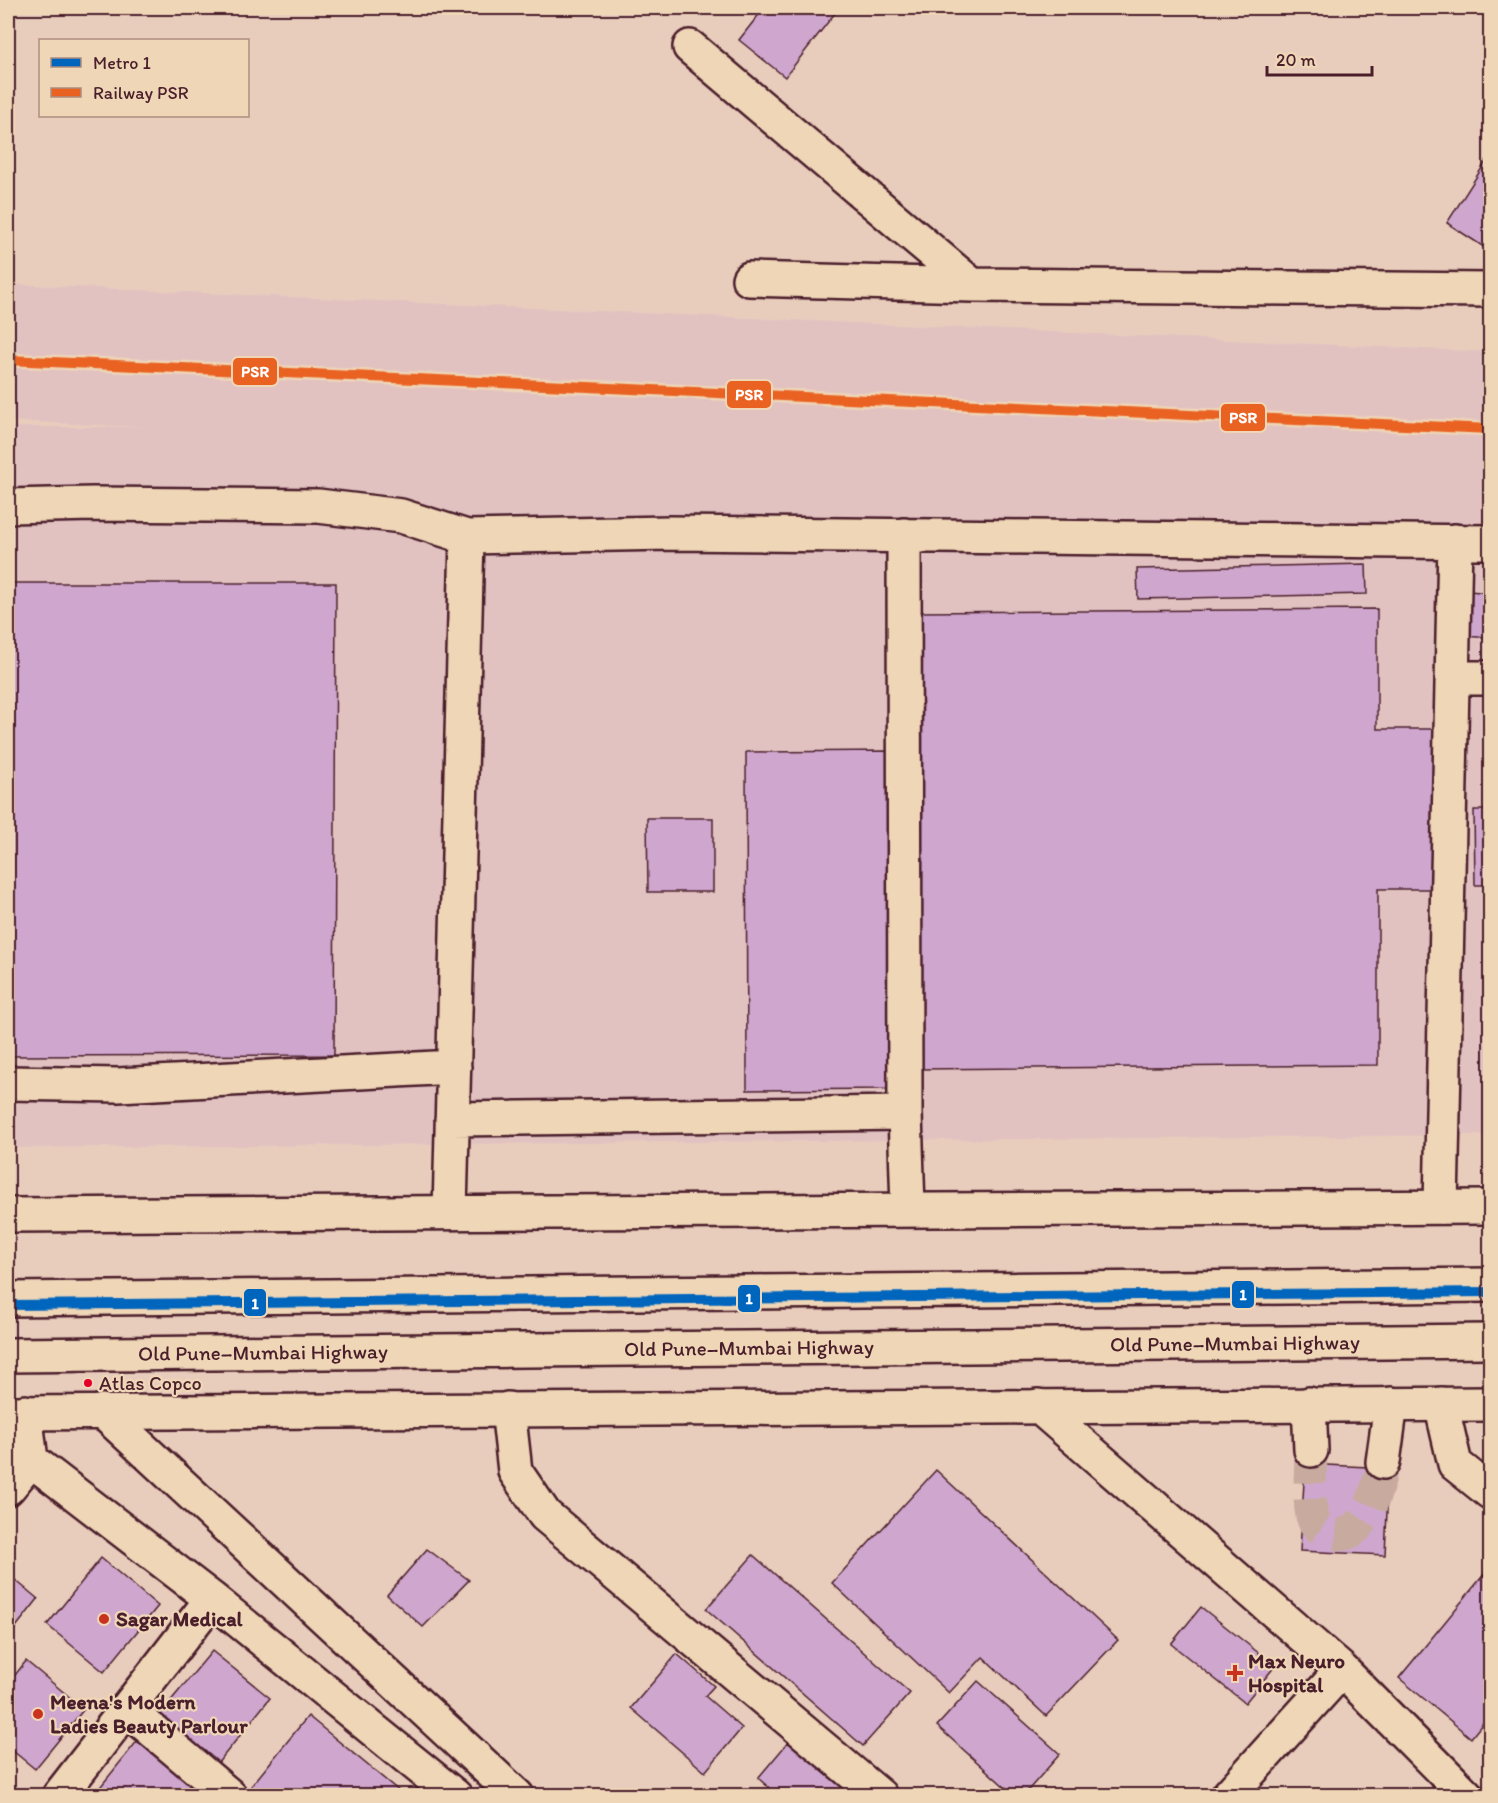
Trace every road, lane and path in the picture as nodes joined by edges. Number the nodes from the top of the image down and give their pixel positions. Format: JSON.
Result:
{"nodes":[{"id":1,"x":690,"y":47,"type":"dead end"},
{"id":2,"x":749,"y":279,"type":"dead end"},
{"id":3,"x":972,"y":285,"type":"junction"},
{"id":4,"x":1491,"y":290,"type":"edge"},
{"id":5,"x":8,"y":506,"type":"edge"},
{"id":6,"x":904,"y":535,"type":"junction"},
{"id":7,"x":467,"y":537,"type":"junction"},
{"id":8,"x":1455,"y":541,"type":"junction"},
{"id":9,"x":1491,"y":542,"type":"edge"},
{"id":10,"x":1452,"y":678,"type":"junction"},
{"id":11,"x":1491,"y":678,"type":"edge"},
{"id":12,"x":454,"y":1067,"type":"junction"},
{"id":13,"x":8,"y":1083,"type":"edge"},
{"id":14,"x":905,"y":1113,"type":"junction"},
{"id":15,"x":452,"y":1119,"type":"junction"},
{"id":16,"x":1441,"y":1207,"type":"junction"},
{"id":17,"x":1491,"y":1207,"type":"edge"},
{"id":18,"x":908,"y":1209,"type":"junction"},
{"id":19,"x":450,"y":1211,"type":"junction"},
{"id":20,"x":8,"y":1215,"type":"edge"},
{"id":21,"x":1491,"y":1285,"type":"edge"},
{"id":22,"x":8,"y":1299,"type":"edge"},
{"id":23,"x":1491,"y":1341,"type":"edge"},
{"id":24,"x":8,"y":1355,"type":"edge"},
{"id":25,"x":1309,"y":1404,"type":"junction"},
{"id":26,"x":1391,"y":1404,"type":"junction"},
{"id":27,"x":1441,"y":1404,"type":"junction"},
{"id":28,"x":1491,"y":1404,"type":"edge"},
{"id":29,"x":1038,"y":1406,"type":"junction"},
{"id":30,"x":508,"y":1409,"type":"junction"},
{"id":31,"x":102,"y":1411,"type":"junction"},
{"id":32,"x":16,"y":1412,"type":"edge"},
{"id":33,"x":1311,"y":1450,"type":"tunnel mouth"},
{"id":34,"x":31,"y":1460,"type":"junction"},
{"id":35,"x":1383,"y":1462,"type":"tunnel mouth"},
{"id":36,"x":8,"y":1488,"type":"edge"},
{"id":37,"x":1491,"y":1492,"type":"edge"},
{"id":38,"x":212,"y":1599,"type":"junction"},
{"id":39,"x":1342,"y":1670,"type":"junction"},
{"id":40,"x":127,"y":1709,"type":"junction"},
{"id":41,"x":1456,"y":1792,"type":"edge"},
{"id":42,"x":510,"y":1793,"type":"edge"},
{"id":43,"x":59,"y":1796,"type":"edge"},
{"id":44,"x":230,"y":1796,"type":"edge"},
{"id":45,"x":455,"y":1796,"type":"edge"},
{"id":46,"x":880,"y":1796,"type":"edge"},
{"id":47,"x":1228,"y":1796,"type":"edge"}],
"edges":[{"from":1,"to":3,"type":"main road"},
{"from":2,"to":3,"type":"main road"},
{"from":3,"to":4,"type":"main road"},
{"from":5,"to":7,"type":"main road"},
{"from":6,"to":7,"type":"main road"},
{"from":6,"to":8,"type":"main road"},
{"from":6,"to":14,"type":"main road"},
{"from":7,"to":12,"type":"main road"},
{"from":8,"to":9,"type":"main road"},
{"from":8,"to":10,"type":"main road"},
{"from":10,"to":11,"type":"main road"},
{"from":10,"to":16,"type":"main road"},
{"from":12,"to":13,"type":"main road"},
{"from":12,"to":15,"type":"main road"},
{"from":14,"to":15,"type":"main road"},
{"from":14,"to":18,"type":"main road"},
{"from":15,"to":19,"type":"main road"},
{"from":16,"to":17,"type":"main road"},
{"from":16,"to":18,"type":"main road"},
{"from":18,"to":19,"type":"main road"},
{"from":19,"to":20,"type":"main road"},
{"from":21,"to":22,"type":"main road"},
{"from":23,"to":24,"type":"main road","name":"Old Pune–Mumbai Highway"},
{"from":25,"to":26,"type":"main road"},
{"from":25,"to":29,"type":"main road"},
{"from":25,"to":33,"type":"main road"},
{"from":26,"to":27,"type":"main road"},
{"from":26,"to":35,"type":"main road"},
{"from":27,"to":28,"type":"main road"},
{"from":27,"to":37,"type":"main road"},
{"from":29,"to":30,"type":"main road"},
{"from":29,"to":39,"type":"main road"},
{"from":30,"to":31,"type":"main road"},
{"from":30,"to":46,"type":"main road"},
{"from":31,"to":32,"type":"main road"},
{"from":31,"to":42,"type":"main road"},
{"from":32,"to":34,"type":"main road"},
{"from":34,"to":36,"type":"main road"},
{"from":34,"to":38,"type":"main road"},
{"from":38,"to":40,"type":"main road"},
{"from":38,"to":45,"type":"main road"},
{"from":39,"to":41,"type":"main road"},
{"from":39,"to":47,"type":"main road"},
{"from":40,"to":43,"type":"main road"},
{"from":40,"to":44,"type":"main road"}]}
